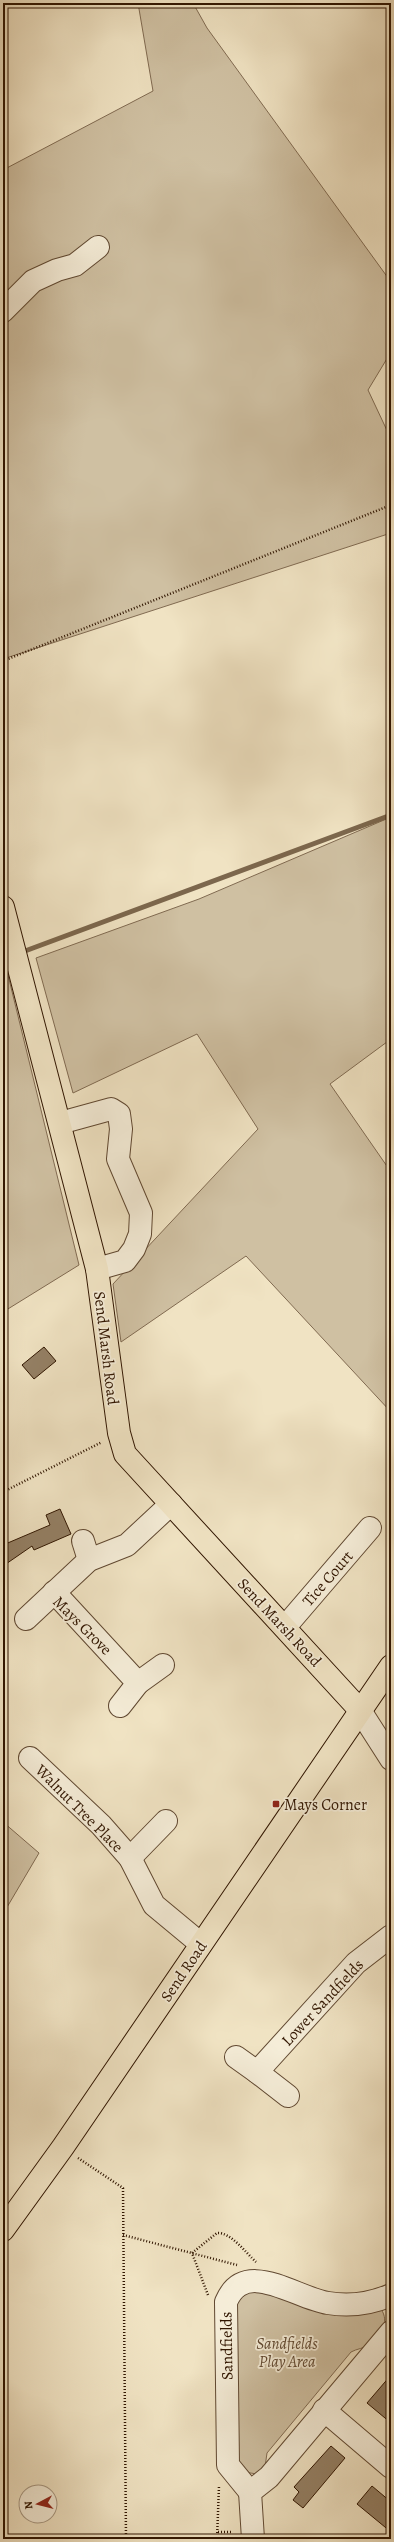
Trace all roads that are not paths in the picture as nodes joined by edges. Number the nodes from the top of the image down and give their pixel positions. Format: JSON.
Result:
{"nodes":[{"id":1,"x":98,"y":247,"type":"dead end"},
{"id":2,"x":3,"y":311,"type":"edge"},
{"id":3,"x":3,"y":906,"type":"edge"},
{"id":4,"x":60,"y":1124,"type":"junction"},
{"id":5,"x":97,"y":1269,"type":"junction"},
{"id":6,"x":171,"y":1504,"type":"junction"},
{"id":7,"x":370,"y":1528,"type":"dead end"},
{"id":8,"x":54,"y":1592,"type":"junction"},
{"id":9,"x":26,"y":1619,"type":"dead end"},
{"id":10,"x":285,"y":1627,"type":"junction"},
{"id":11,"x":163,"y":1666,"type":"dead end"},
{"id":12,"x":391,"y":1666,"type":"edge"},
{"id":13,"x":138,"y":1683,"type":"junction"},
{"id":14,"x":120,"y":1706,"type":"dead end"},
{"id":15,"x":359,"y":1709,"type":"junction"},
{"id":16,"x":30,"y":1758,"type":"dead end"},
{"id":17,"x":391,"y":1759,"type":"edge"},
{"id":18,"x":166,"y":1821,"type":"dead end"},
{"id":19,"x":130,"y":1858,"type":"junction"},
{"id":20,"x":391,"y":1936,"type":"edge"},
{"id":21,"x":202,"y":1944,"type":"junction"},
{"id":22,"x":236,"y":2057,"type":"dead end"},
{"id":23,"x":257,"y":2072,"type":"junction"},
{"id":24,"x":288,"y":2096,"type":"dead end"},
{"id":25,"x":3,"y":2230,"type":"edge"},
{"id":26,"x":391,"y":2295,"type":"edge"},
{"id":27,"x":391,"y":2332,"type":"edge"},
{"id":28,"x":324,"y":2410,"type":"junction"},
{"id":29,"x":391,"y":2467,"type":"edge"},
{"id":30,"x":250,"y":2492,"type":"junction"},
{"id":31,"x":253,"y":2539,"type":"edge"}],
"edges":[{"from":1,"to":2,"type":"street"},
{"from":3,"to":4,"type":"main road","name":"Send Marsh Road"},
{"from":4,"to":5,"type":"main road","name":"Send Marsh Road"},
{"from":4,"to":5,"type":"street"},
{"from":5,"to":6,"type":"main road","name":"Send Marsh Road"},
{"from":6,"to":8,"type":"street"},
{"from":6,"to":10,"type":"main road","name":"Send Marsh Road"},
{"from":7,"to":10,"type":"street","name":"Tice Court"},
{"from":8,"to":9,"type":"street","name":"Mays Grove"},
{"from":8,"to":13,"type":"street","name":"Mays Grove"},
{"from":10,"to":15,"type":"main road","name":"Send Marsh Road"},
{"from":11,"to":13,"type":"street"},
{"from":12,"to":15,"type":"main road","name":"Send Road"},
{"from":13,"to":14,"type":"street"},
{"from":15,"to":17,"type":"street"},
{"from":15,"to":21,"type":"main road","name":"Send Road"},
{"from":16,"to":19,"type":"street","name":"Walnut Tree Place"},
{"from":18,"to":19,"type":"street","name":"Walnut Tree Place"},
{"from":19,"to":21,"type":"street","name":"Walnut Tree Place"},
{"from":20,"to":23,"type":"street","name":"Lower Sandfields"},
{"from":21,"to":25,"type":"main road","name":"Send Road"},
{"from":22,"to":23,"type":"street"},
{"from":23,"to":24,"type":"street"},
{"from":26,"to":30,"type":"street","name":"Sandfields"},
{"from":27,"to":28,"type":"street"},
{"from":28,"to":29,"type":"street"},
{"from":28,"to":30,"type":"street"},
{"from":30,"to":31,"type":"street"}]}
